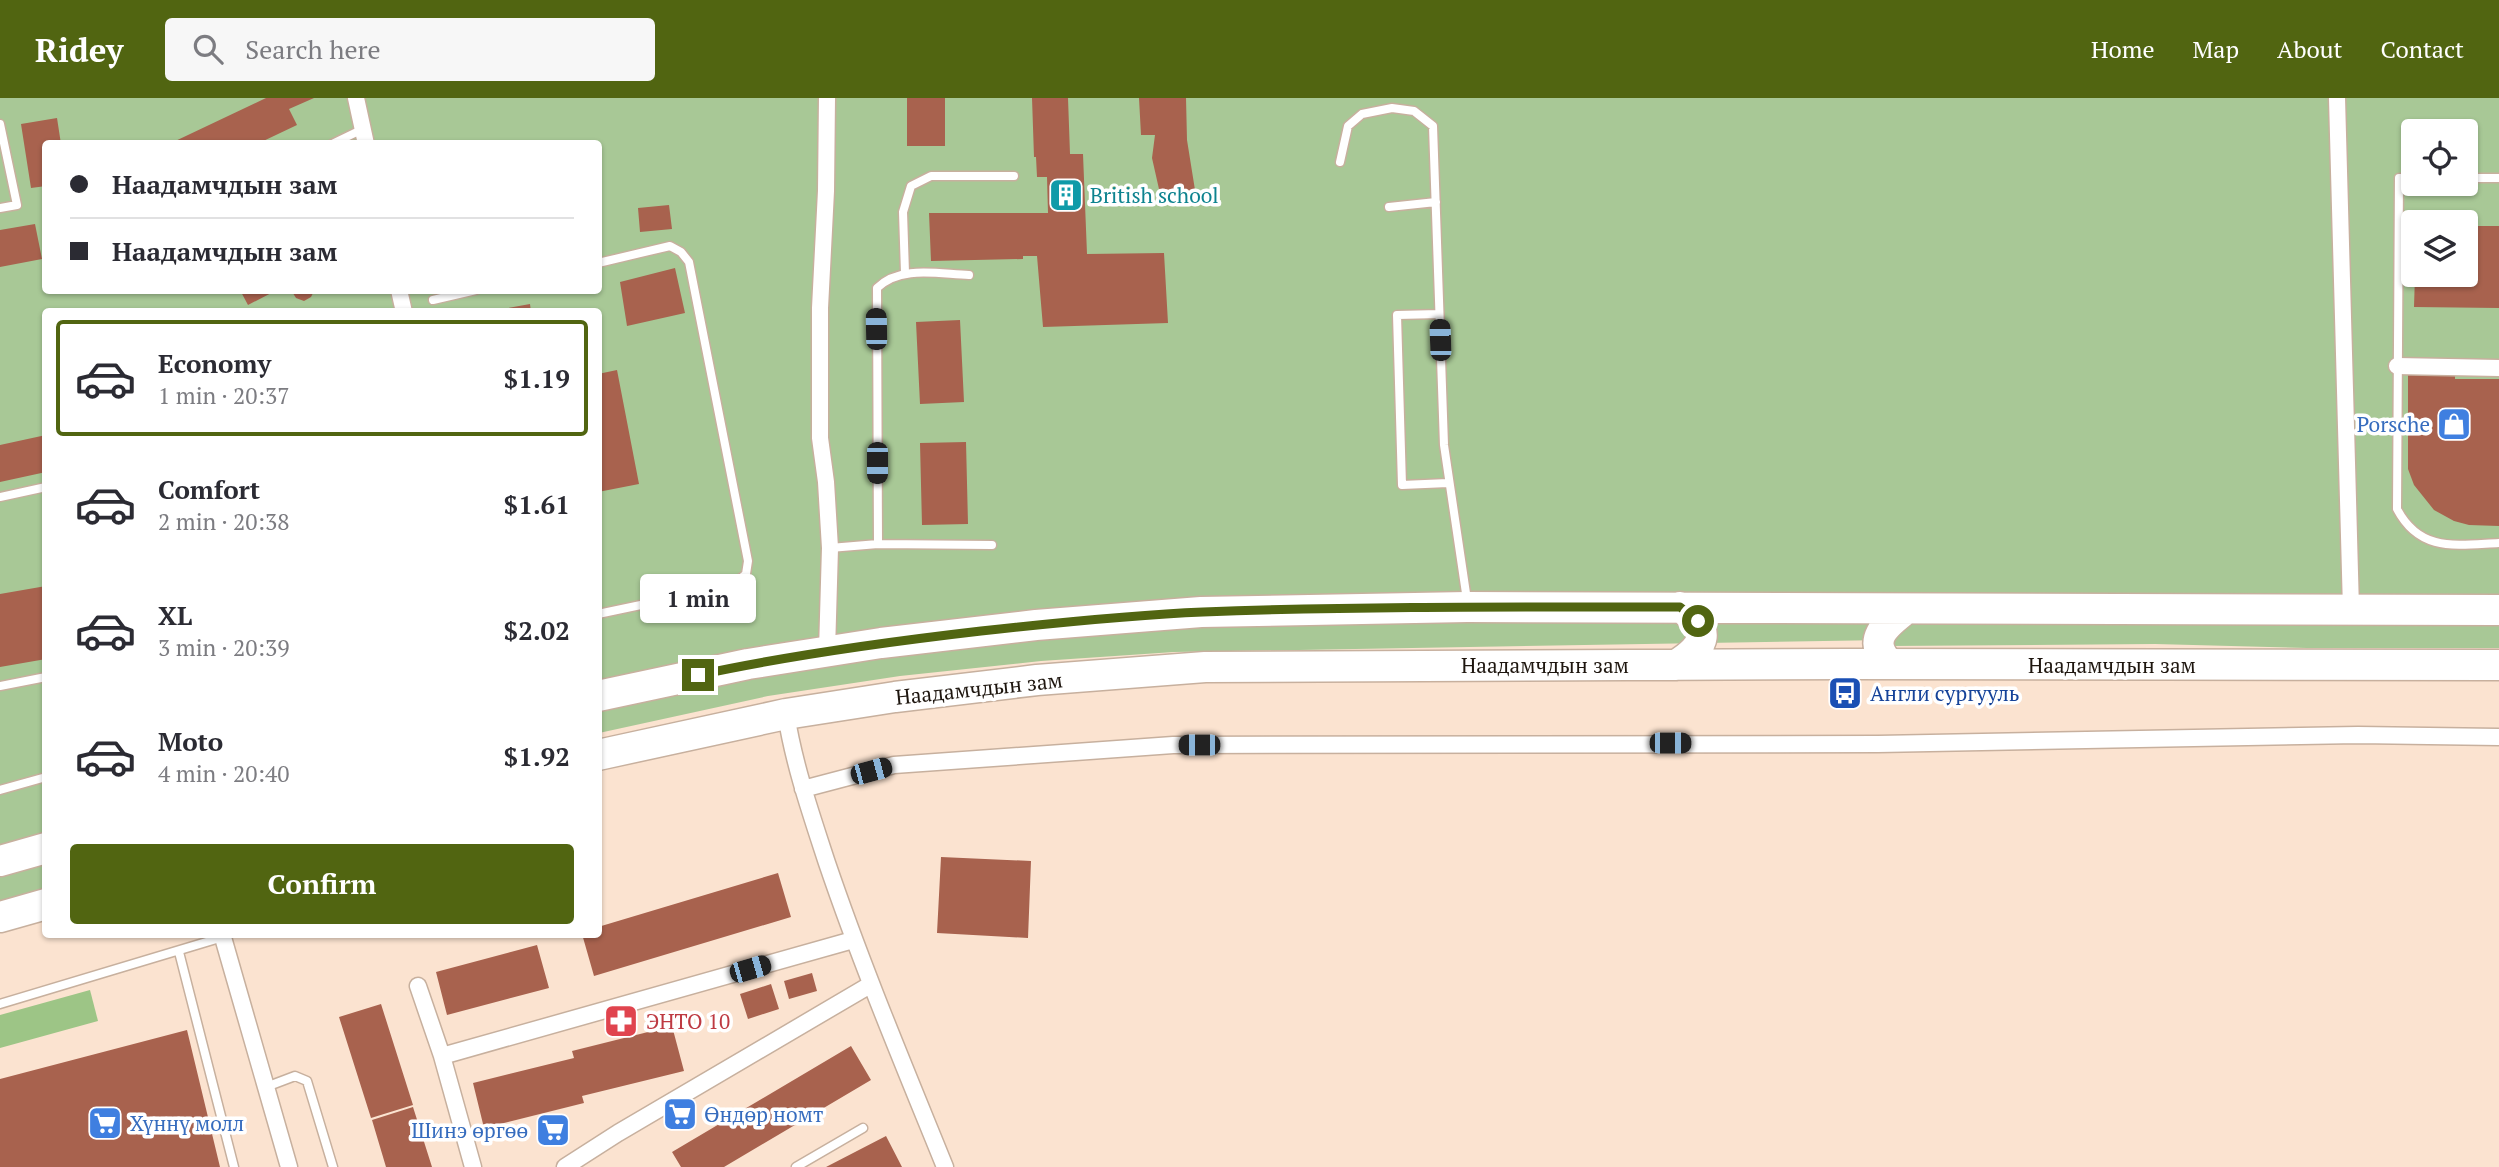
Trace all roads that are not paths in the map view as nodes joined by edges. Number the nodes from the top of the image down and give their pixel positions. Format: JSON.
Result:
{"nodes":[{"id":1,"x":356,"y":98,"type":"edge"},
{"id":2,"x":827,"y":98,"type":"edge"},
{"id":3,"x":2337,"y":98,"type":"edge"},
{"id":4,"x":0,"y":124,"type":"edge"},
{"id":5,"x":364,"y":136,"type":"edge"},
{"id":6,"x":1339,"y":163,"type":"dead end"},
{"id":7,"x":1014,"y":176,"type":"dead end"},
{"id":8,"x":2401,"y":178,"type":"edge"},
{"id":9,"x":2478,"y":178,"type":"edge"},
{"id":10,"x":2499,"y":178,"type":"edge"},
{"id":11,"x":1436,"y":202,"type":"junction"},
{"id":12,"x":1389,"y":207,"type":"dead end"},
{"id":13,"x":0,"y":208,"type":"edge"},
{"id":14,"x":602,"y":261,"type":"edge"},
{"id":15,"x":905,"y":272,"type":"junction"},
{"id":16,"x":969,"y":275,"type":"dead end"},
{"id":17,"x":459,"y":294,"type":"edge"},
{"id":18,"x":433,"y":300,"type":"dead end"},
{"id":19,"x":1439,"y":314,"type":"junction"},
{"id":20,"x":2397,"y":366,"type":"junction"},
{"id":21,"x":2499,"y":368,"type":"edge"},
{"id":22,"x":1448,"y":482,"type":"junction"},
{"id":23,"x":42,"y":488,"type":"edge"},
{"id":24,"x":0,"y":497,"type":"edge"},
{"id":25,"x":2499,"y":543,"type":"edge"},
{"id":26,"x":878,"y":544,"type":"junction"},
{"id":27,"x":992,"y":545,"type":"dead end"},
{"id":28,"x":830,"y":548,"type":"junction"},
{"id":29,"x":1467,"y":607,"type":"junction"},
{"id":30,"x":1680,"y":607,"type":"junction"},
{"id":31,"x":1906,"y":609,"type":"junction"},
{"id":32,"x":2351,"y":609,"type":"junction"},
{"id":33,"x":2499,"y":610,"type":"edge"},
{"id":34,"x":602,"y":613,"type":"edge"},
{"id":35,"x":827,"y":651,"type":"junction"},
{"id":36,"x":1889,"y":664,"type":"junction"},
{"id":37,"x":1675,"y":665,"type":"junction"},
{"id":38,"x":2499,"y":665,"type":"edge"},
{"id":39,"x":42,"y":678,"type":"edge"},
{"id":40,"x":0,"y":686,"type":"edge"},
{"id":41,"x":602,"y":695,"type":"edge"},
{"id":42,"x":786,"y":714,"type":"junction"},
{"id":43,"x":2499,"y":737,"type":"edge"},
{"id":44,"x":602,"y":754,"type":"edge"},
{"id":45,"x":42,"y":778,"type":"edge"},
{"id":46,"x":803,"y":789,"type":"junction"},
{"id":47,"x":2,"y":790,"type":"edge"},
{"id":48,"x":42,"y":849,"type":"edge"},
{"id":49,"x":0,"y":862,"type":"edge"},
{"id":50,"x":42,"y":905,"type":"edge"},
{"id":51,"x":0,"y":917,"type":"edge"},
{"id":52,"x":218,"y":938,"type":"edge"},
{"id":53,"x":224,"y":938,"type":"edge"},
{"id":54,"x":853,"y":940,"type":"junction"},
{"id":55,"x":179,"y":952,"type":"junction"},
{"id":56,"x":870,"y":985,"type":"junction"},
{"id":57,"x":418,"y":986,"type":"dead end"},
{"id":58,"x":0,"y":1004,"type":"edge"},
{"id":59,"x":442,"y":1056,"type":"junction"},
{"id":60,"x":266,"y":1087,"type":"junction"},
{"id":61,"x":863,"y":1128,"type":"dead end"},
{"id":62,"x":234,"y":1167,"type":"edge"},
{"id":63,"x":289,"y":1167,"type":"edge"},
{"id":64,"x":333,"y":1167,"type":"edge"},
{"id":65,"x":473,"y":1167,"type":"edge"},
{"id":66,"x":565,"y":1167,"type":"edge"},
{"id":67,"x":796,"y":1167,"type":"edge"},
{"id":68,"x":945,"y":1167,"type":"edge"}],
"edges":[{"from":1,"to":5,"type":"street"},
{"from":2,"to":28,"type":"street"},
{"from":3,"to":32,"type":"street"},
{"from":4,"to":13,"type":"lane"},
{"from":6,"to":11,"type":"lane"},
{"from":7,"to":15,"type":"lane"},
{"from":8,"to":20,"type":"lane"},
{"from":9,"to":10,"type":"lane"},
{"from":11,"to":12,"type":"lane"},
{"from":11,"to":19,"type":"lane"},
{"from":14,"to":34,"type":"lane"},
{"from":15,"to":16,"type":"lane"},
{"from":15,"to":26,"type":"lane"},
{"from":17,"to":18,"type":"lane"},
{"from":19,"to":22,"type":"lane"},
{"from":19,"to":22,"type":"lane"},
{"from":20,"to":21,"type":"street"},
{"from":20,"to":25,"type":"lane"},
{"from":22,"to":29,"type":"lane"},
{"from":23,"to":24,"type":"lane"},
{"from":26,"to":27,"type":"lane"},
{"from":26,"to":28,"type":"lane"},
{"from":28,"to":35,"type":"street"},
{"from":29,"to":30,"type":"highway"},
{"from":29,"to":35,"type":"highway"},
{"from":30,"to":31,"type":"highway"},
{"from":30,"to":37,"type":"highway"},
{"from":31,"to":32,"type":"highway"},
{"from":31,"to":36,"type":"highway"},
{"from":32,"to":33,"type":"highway"},
{"from":35,"to":41,"type":"highway"},
{"from":36,"to":37,"type":"highway","name":"Наадамчдын зам"},
{"from":36,"to":38,"type":"highway","name":"Наадамчдын зам"},
{"from":37,"to":42,"type":"highway","name":"Наадамчдын зам"},
{"from":39,"to":40,"type":"lane"},
{"from":42,"to":44,"type":"highway","name":"Наадамчдын зам"},
{"from":42,"to":46,"type":"street"},
{"from":43,"to":46,"type":"street"},
{"from":45,"to":47,"type":"lane"},
{"from":46,"to":54,"type":"street"},
{"from":48,"to":49,"type":"highway"},
{"from":50,"to":51,"type":"highway"},
{"from":52,"to":55,"type":"lane"},
{"from":53,"to":60,"type":"street"},
{"from":54,"to":56,"type":"street"},
{"from":54,"to":59,"type":"street"},
{"from":55,"to":58,"type":"lane"},
{"from":55,"to":62,"type":"lane"},
{"from":56,"to":66,"type":"street"},
{"from":56,"to":68,"type":"street"},
{"from":57,"to":59,"type":"street"},
{"from":59,"to":65,"type":"street"},
{"from":60,"to":63,"type":"street"},
{"from":60,"to":64,"type":"lane"},
{"from":61,"to":67,"type":"lane"}]}
